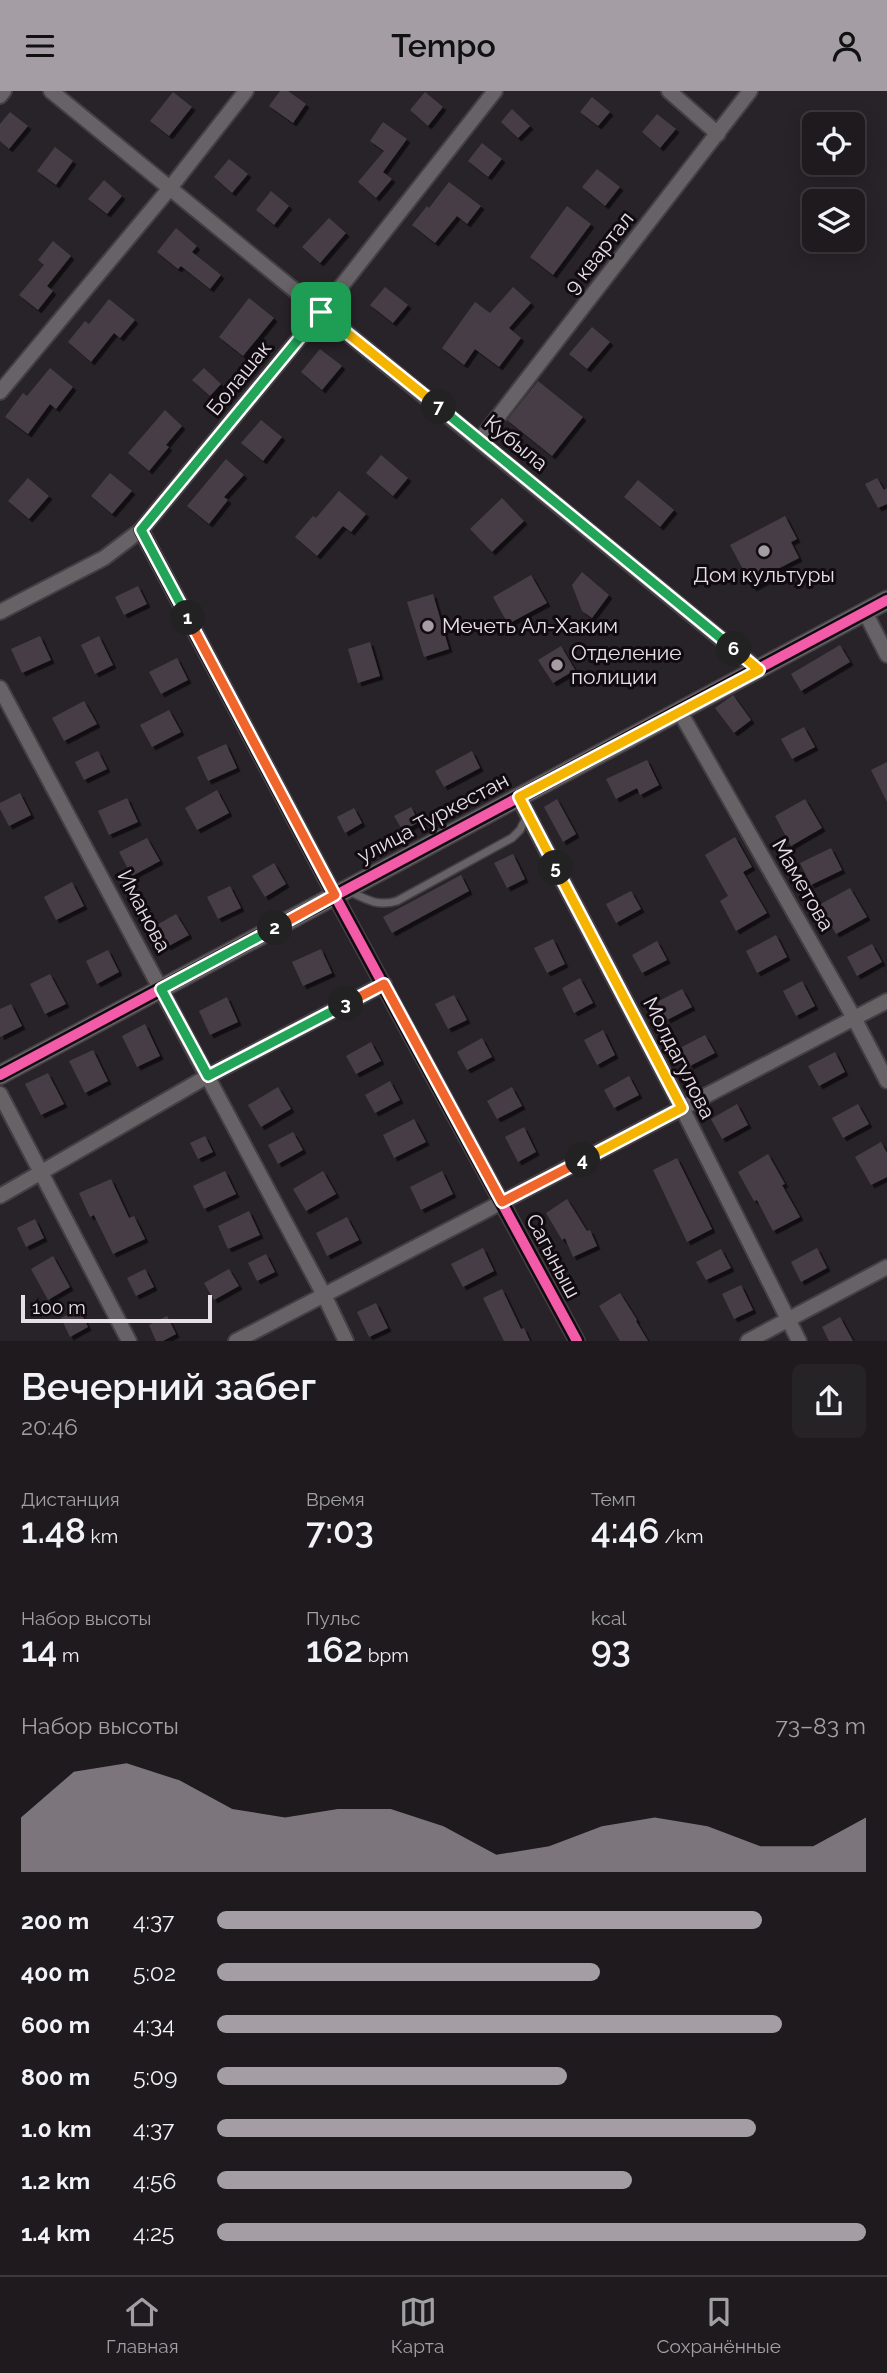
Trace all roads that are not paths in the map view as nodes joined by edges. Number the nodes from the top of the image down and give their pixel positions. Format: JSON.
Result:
{"nodes":[{"id":1,"x":4,"y":91,"type":"edge"},
{"id":2,"x":51,"y":91,"type":"edge"},
{"id":3,"x":246,"y":91,"type":"edge"},
{"id":4,"x":495,"y":91,"type":"edge"},
{"id":5,"x":669,"y":91,"type":"edge"},
{"id":6,"x":750,"y":91,"type":"edge"},
{"id":7,"x":0,"y":96,"type":"edge"},
{"id":8,"x":718,"y":134,"type":"junction"},
{"id":9,"x":170,"y":188,"type":"junction"},
{"id":10,"x":321,"y":312,"type":"junction"},
{"id":11,"x":0,"y":392,"type":"edge"},
{"id":12,"x":480,"y":440,"type":"junction"},
{"id":13,"x":141,"y":530,"type":"junction"},
{"id":14,"x":887,"y":600,"type":"edge"},
{"id":15,"x":2,"y":607,"type":"edge"},
{"id":16,"x":865,"y":612,"type":"junction"},
{"id":17,"x":887,"y":655,"type":"edge"},
{"id":18,"x":759,"y":670,"type":"junction"},
{"id":19,"x":0,"y":688,"type":"edge"},
{"id":20,"x":680,"y":712,"type":"junction"},
{"id":21,"x":519,"y":797,"type":"junction"},
{"id":22,"x":528,"y":814,"type":"junction"},
{"id":23,"x":341,"y":893,"type":"junction"},
{"id":24,"x":384,"y":984,"type":"junction"},
{"id":25,"x":161,"y":989,"type":"junction"},
{"id":26,"x":887,"y":1001,"type":"edge"},
{"id":27,"x":854,"y":1018,"type":"junction"},
{"id":28,"x":0,"y":1075,"type":"edge"},
{"id":29,"x":208,"y":1076,"type":"junction"},
{"id":30,"x":887,"y":1081,"type":"edge"},
{"id":31,"x":0,"y":1094,"type":"edge"},
{"id":32,"x":682,"y":1108,"type":"junction"},
{"id":33,"x":40,"y":1174,"type":"junction"},
{"id":34,"x":0,"y":1196,"type":"edge"},
{"id":35,"x":502,"y":1202,"type":"junction"},
{"id":36,"x":887,"y":1267,"type":"edge"},
{"id":37,"x":324,"y":1294,"type":"junction"},
{"id":38,"x":788,"y":1319,"type":"junction"},
{"id":39,"x":129,"y":1341,"type":"edge"},
{"id":40,"x":236,"y":1341,"type":"edge"},
{"id":41,"x":346,"y":1341,"type":"edge"},
{"id":42,"x":577,"y":1341,"type":"edge"},
{"id":43,"x":748,"y":1341,"type":"edge"},
{"id":44,"x":799,"y":1341,"type":"edge"}],
"edges":[{"from":1,"to":7,"type":"street"},
{"from":2,"to":9,"type":"street","name":"Кубыла"},
{"from":3,"to":9,"type":"street"},
{"from":4,"to":10,"type":"street","name":"Болашак"},
{"from":5,"to":8,"type":"street"},
{"from":6,"to":8,"type":"street","name":"9 квартал"},
{"from":8,"to":12,"type":"street","name":"9 квартал"},
{"from":9,"to":10,"type":"street","name":"Кубыла"},
{"from":9,"to":11,"type":"street"},
{"from":10,"to":12,"type":"street","name":"Кубыла"},
{"from":10,"to":13,"type":"street","name":"Болашак"},
{"from":12,"to":18,"type":"street","name":"Кубыла"},
{"from":13,"to":15,"type":"street","name":"Болашак"},
{"from":13,"to":23,"type":"street","name":"Сагыныш"},
{"from":14,"to":16,"type":"street","name":"улица Туркестан"},
{"from":16,"to":17,"type":"street"},
{"from":16,"to":18,"type":"street","name":"улица Туркестан"},
{"from":18,"to":20,"type":"street","name":"улица Туркестан"},
{"from":19,"to":25,"type":"street","name":"Иманова"},
{"from":20,"to":21,"type":"street","name":"улица Туркестан"},
{"from":20,"to":27,"type":"street","name":"Маметова"},
{"from":21,"to":22,"type":"street","name":"Молдагулова"},
{"from":21,"to":23,"type":"street","name":"улица Туркестан"},
{"from":22,"to":23,"type":"lane"},
{"from":22,"to":32,"type":"street","name":"Молдагулова"},
{"from":23,"to":24,"type":"street","name":"Сагыныш"},
{"from":23,"to":25,"type":"street","name":"улица Туркестан"},
{"from":24,"to":29,"type":"street"},
{"from":24,"to":35,"type":"street","name":"Сагыныш"},
{"from":25,"to":28,"type":"street","name":"улица Туркестан"},
{"from":25,"to":29,"type":"street","name":"Иманова"},
{"from":26,"to":27,"type":"street"},
{"from":27,"to":30,"type":"street","name":"Маметова"},
{"from":27,"to":32,"type":"street"},
{"from":29,"to":33,"type":"street"},
{"from":29,"to":37,"type":"street","name":"Иманова"},
{"from":31,"to":33,"type":"street"},
{"from":32,"to":35,"type":"street"},
{"from":32,"to":38,"type":"street","name":"Молдагулова"},
{"from":33,"to":34,"type":"street"},
{"from":33,"to":39,"type":"street"},
{"from":35,"to":37,"type":"street"},
{"from":35,"to":42,"type":"street","name":"Сагыныш"},
{"from":36,"to":38,"type":"street"},
{"from":37,"to":40,"type":"street"},
{"from":37,"to":41,"type":"street","name":"Иманова"},
{"from":38,"to":43,"type":"street"},
{"from":38,"to":44,"type":"street","name":"Молдагулова"}]}
